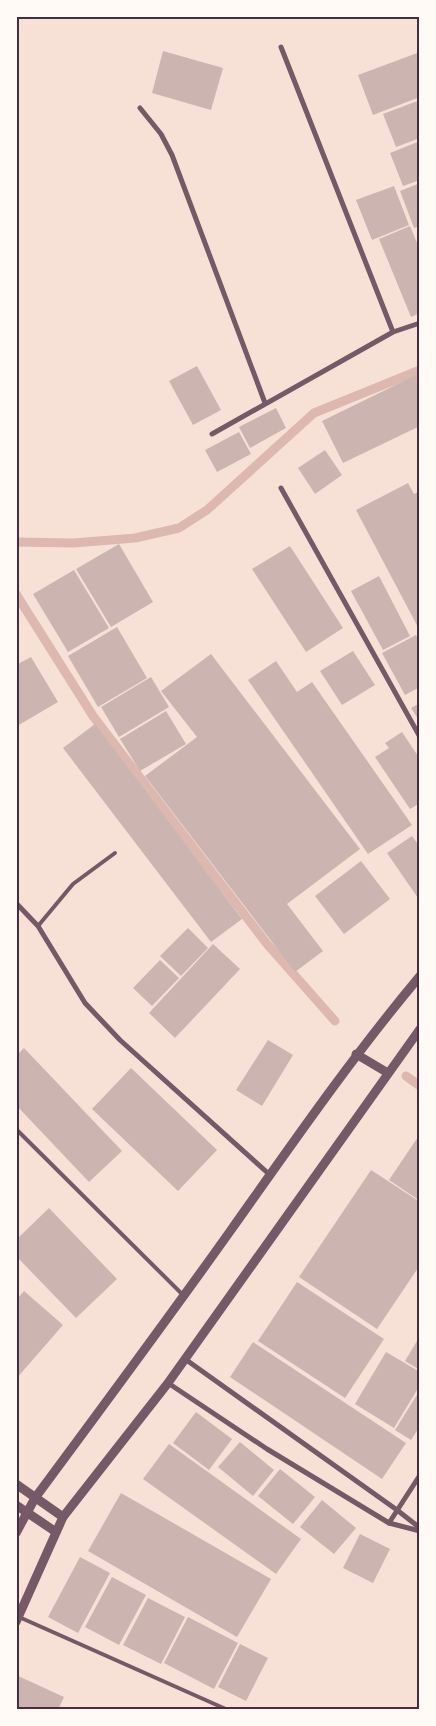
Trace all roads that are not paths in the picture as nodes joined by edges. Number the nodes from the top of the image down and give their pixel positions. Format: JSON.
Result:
{"nodes":[{"id":1,"x":281,"y":47,"type":"dead end"},
{"id":2,"x":140,"y":108,"type":"dead end"},
{"id":3,"x":420,"y":323,"type":"edge"},
{"id":4,"x":393,"y":332,"type":"junction"},
{"id":5,"x":265,"y":403,"type":"junction"},
{"id":6,"x":212,"y":434,"type":"dead end"},
{"id":7,"x":281,"y":488,"type":"dead end"},
{"id":8,"x":420,"y":737,"type":"edge"},
{"id":9,"x":115,"y":853,"type":"dead end"},
{"id":10,"x":16,"y":903,"type":"edge"},
{"id":11,"x":38,"y":926,"type":"junction"},
{"id":12,"x":420,"y":976,"type":"edge"},
{"id":13,"x":420,"y":1029,"type":"edge"},
{"id":14,"x":356,"y":1054,"type":"junction"},
{"id":15,"x":388,"y":1074,"type":"junction"},
{"id":16,"x":16,"y":1129,"type":"edge"},
{"id":17,"x":270,"y":1176,"type":"junction"},
{"id":18,"x":184,"y":1296,"type":"junction"},
{"id":19,"x":184,"y":1358,"type":"junction"},
{"id":20,"x":168,"y":1383,"type":"junction"},
{"id":21,"x":420,"y":1475,"type":"edge"},
{"id":22,"x":16,"y":1484,"type":"edge"},
{"id":23,"x":35,"y":1498,"type":"junction"},
{"id":24,"x":16,"y":1505,"type":"edge"},
{"id":25,"x":397,"y":1510,"type":"junction"},
{"id":26,"x":28,"y":1513,"type":"junction"},
{"id":27,"x":63,"y":1517,"type":"junction"},
{"id":28,"x":388,"y":1523,"type":"junction"},
{"id":29,"x":420,"y":1530,"type":"edge"},
{"id":30,"x":56,"y":1532,"type":"junction"},
{"id":31,"x":16,"y":1533,"type":"edge"},
{"id":32,"x":18,"y":1620,"type":"edge"},
{"id":33,"x":228,"y":1710,"type":"edge"}],
"edges":[{"from":1,"to":4,"type":"street"},
{"from":2,"to":5,"type":"street"},
{"from":3,"to":4,"type":"street"},
{"from":4,"to":5,"type":"street"},
{"from":5,"to":6,"type":"street"},
{"from":7,"to":8,"type":"street"},
{"from":9,"to":11,"type":"lane"},
{"from":10,"to":11,"type":"street"},
{"from":11,"to":17,"type":"street"},
{"from":12,"to":14,"type":"street"},
{"from":13,"to":15,"type":"street"},
{"from":14,"to":15,"type":"street"},
{"from":14,"to":17,"type":"street"},
{"from":15,"to":19,"type":"street"},
{"from":16,"to":18,"type":"lane"},
{"from":17,"to":18,"type":"street"},
{"from":18,"to":23,"type":"street"},
{"from":19,"to":20,"type":"street"},
{"from":19,"to":25,"type":"street"},
{"from":20,"to":27,"type":"street"},
{"from":20,"to":28,"type":"street"},
{"from":21,"to":25,"type":"street"},
{"from":22,"to":23,"type":"street"},
{"from":23,"to":26,"type":"street"},
{"from":23,"to":27,"type":"street"},
{"from":24,"to":26,"type":"street"},
{"from":25,"to":28,"type":"street"},
{"from":25,"to":29,"type":"street"},
{"from":26,"to":30,"type":"street"},
{"from":26,"to":31,"type":"street"},
{"from":27,"to":30,"type":"street"},
{"from":28,"to":29,"type":"street"},
{"from":30,"to":32,"type":"street"},
{"from":32,"to":33,"type":"lane"}]}
